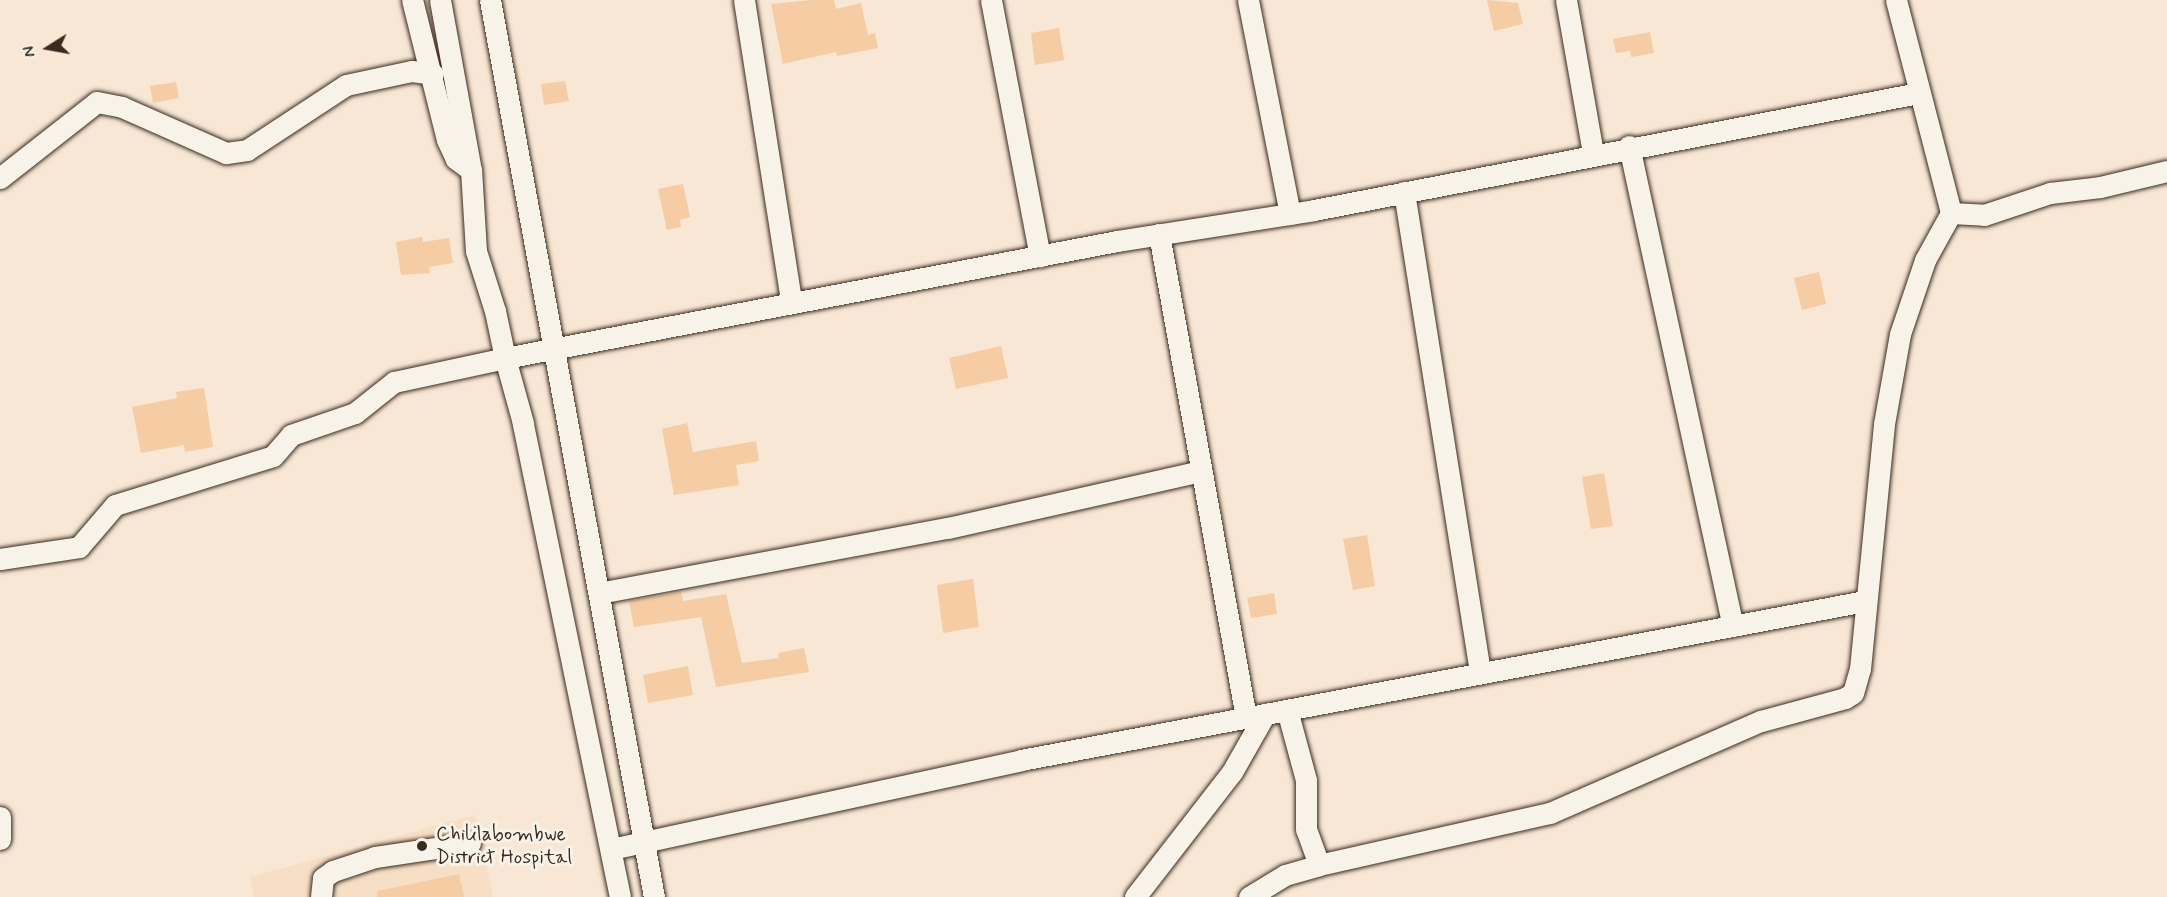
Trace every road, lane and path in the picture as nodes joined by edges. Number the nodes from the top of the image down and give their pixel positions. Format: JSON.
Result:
{"nodes":[{"id":1,"x":412,"y":0,"type":"edge"},
{"id":2,"x":440,"y":0,"type":"edge"},
{"id":3,"x":490,"y":0,"type":"edge"},
{"id":4,"x":744,"y":0,"type":"edge"},
{"id":5,"x":991,"y":0,"type":"edge"},
{"id":6,"x":1248,"y":0,"type":"edge"},
{"id":7,"x":1566,"y":0,"type":"edge"},
{"id":8,"x":1896,"y":0,"type":"edge"},
{"id":9,"x":433,"y":74,"type":"junction"},
{"id":10,"x":1918,"y":93,"type":"junction"},
{"id":11,"x":1629,"y":146,"type":"junction"},
{"id":12,"x":1593,"y":153,"type":"junction"},
{"id":13,"x":471,"y":170,"type":"junction"},
{"id":14,"x":2167,"y":171,"type":"edge"},
{"id":15,"x":0,"y":178,"type":"edge"},
{"id":16,"x":1404,"y":192,"type":"junction"},
{"id":17,"x":1951,"y":213,"type":"junction"},
{"id":18,"x":1290,"y":214,"type":"junction"},
{"id":19,"x":1159,"y":234,"type":"junction"},
{"id":20,"x":1040,"y":256,"type":"junction"},
{"id":21,"x":791,"y":302,"type":"junction"},
{"id":22,"x":554,"y":350,"type":"junction"},
{"id":23,"x":505,"y":358,"type":"junction"},
{"id":24,"x":1201,"y":471,"type":"junction"},
{"id":25,"x":0,"y":559,"type":"edge"},
{"id":26,"x":599,"y":593,"type":"junction"},
{"id":27,"x":1865,"y":601,"type":"junction"},
{"id":28,"x":1733,"y":626,"type":"junction"},
{"id":29,"x":1480,"y":673,"type":"junction"},
{"id":30,"x":1287,"y":710,"type":"junction"},
{"id":31,"x":1255,"y":716,"type":"junction"},
{"id":32,"x":0,"y":817,"type":"edge"},
{"id":33,"x":0,"y":839,"type":"edge"},
{"id":34,"x":644,"y":842,"type":"junction"},
{"id":35,"x":470,"y":843,"type":"dead end"},
{"id":36,"x":611,"y":849,"type":"junction"},
{"id":37,"x":1319,"y":865,"type":"junction"},
{"id":38,"x":321,"y":897,"type":"edge"},
{"id":39,"x":620,"y":897,"type":"edge"},
{"id":40,"x":654,"y":897,"type":"edge"},
{"id":41,"x":1135,"y":897,"type":"edge"},
{"id":42,"x":1249,"y":897,"type":"edge"}],
"edges":[{"from":1,"to":9,"type":"street"},
{"from":2,"to":13,"type":"street"},
{"from":3,"to":22,"type":"street"},
{"from":4,"to":21,"type":"street"},
{"from":5,"to":20,"type":"street"},
{"from":6,"to":18,"type":"street"},
{"from":7,"to":12,"type":"street"},
{"from":8,"to":10,"type":"street"},
{"from":9,"to":13,"type":"street"},
{"from":9,"to":15,"type":"street"},
{"from":10,"to":11,"type":"street"},
{"from":10,"to":17,"type":"street"},
{"from":11,"to":12,"type":"street"},
{"from":11,"to":28,"type":"street"},
{"from":12,"to":16,"type":"street"},
{"from":13,"to":23,"type":"street"},
{"from":14,"to":17,"type":"street"},
{"from":16,"to":18,"type":"street"},
{"from":16,"to":29,"type":"street"},
{"from":17,"to":27,"type":"street"},
{"from":18,"to":19,"type":"street"},
{"from":19,"to":20,"type":"street"},
{"from":19,"to":24,"type":"street"},
{"from":20,"to":21,"type":"street"},
{"from":21,"to":22,"type":"street"},
{"from":22,"to":23,"type":"street"},
{"from":22,"to":26,"type":"street"},
{"from":23,"to":25,"type":"street"},
{"from":23,"to":36,"type":"street"},
{"from":24,"to":26,"type":"street"},
{"from":24,"to":31,"type":"street"},
{"from":26,"to":34,"type":"street"},
{"from":27,"to":28,"type":"street"},
{"from":27,"to":37,"type":"street"},
{"from":28,"to":29,"type":"street"},
{"from":29,"to":30,"type":"street"},
{"from":30,"to":31,"type":"street"},
{"from":30,"to":37,"type":"street"},
{"from":31,"to":34,"type":"street"},
{"from":31,"to":41,"type":"street"},
{"from":32,"to":33,"type":"street"},
{"from":34,"to":36,"type":"street"},
{"from":34,"to":40,"type":"street"},
{"from":35,"to":38,"type":"street"},
{"from":36,"to":39,"type":"street"},
{"from":37,"to":42,"type":"street"}]}
